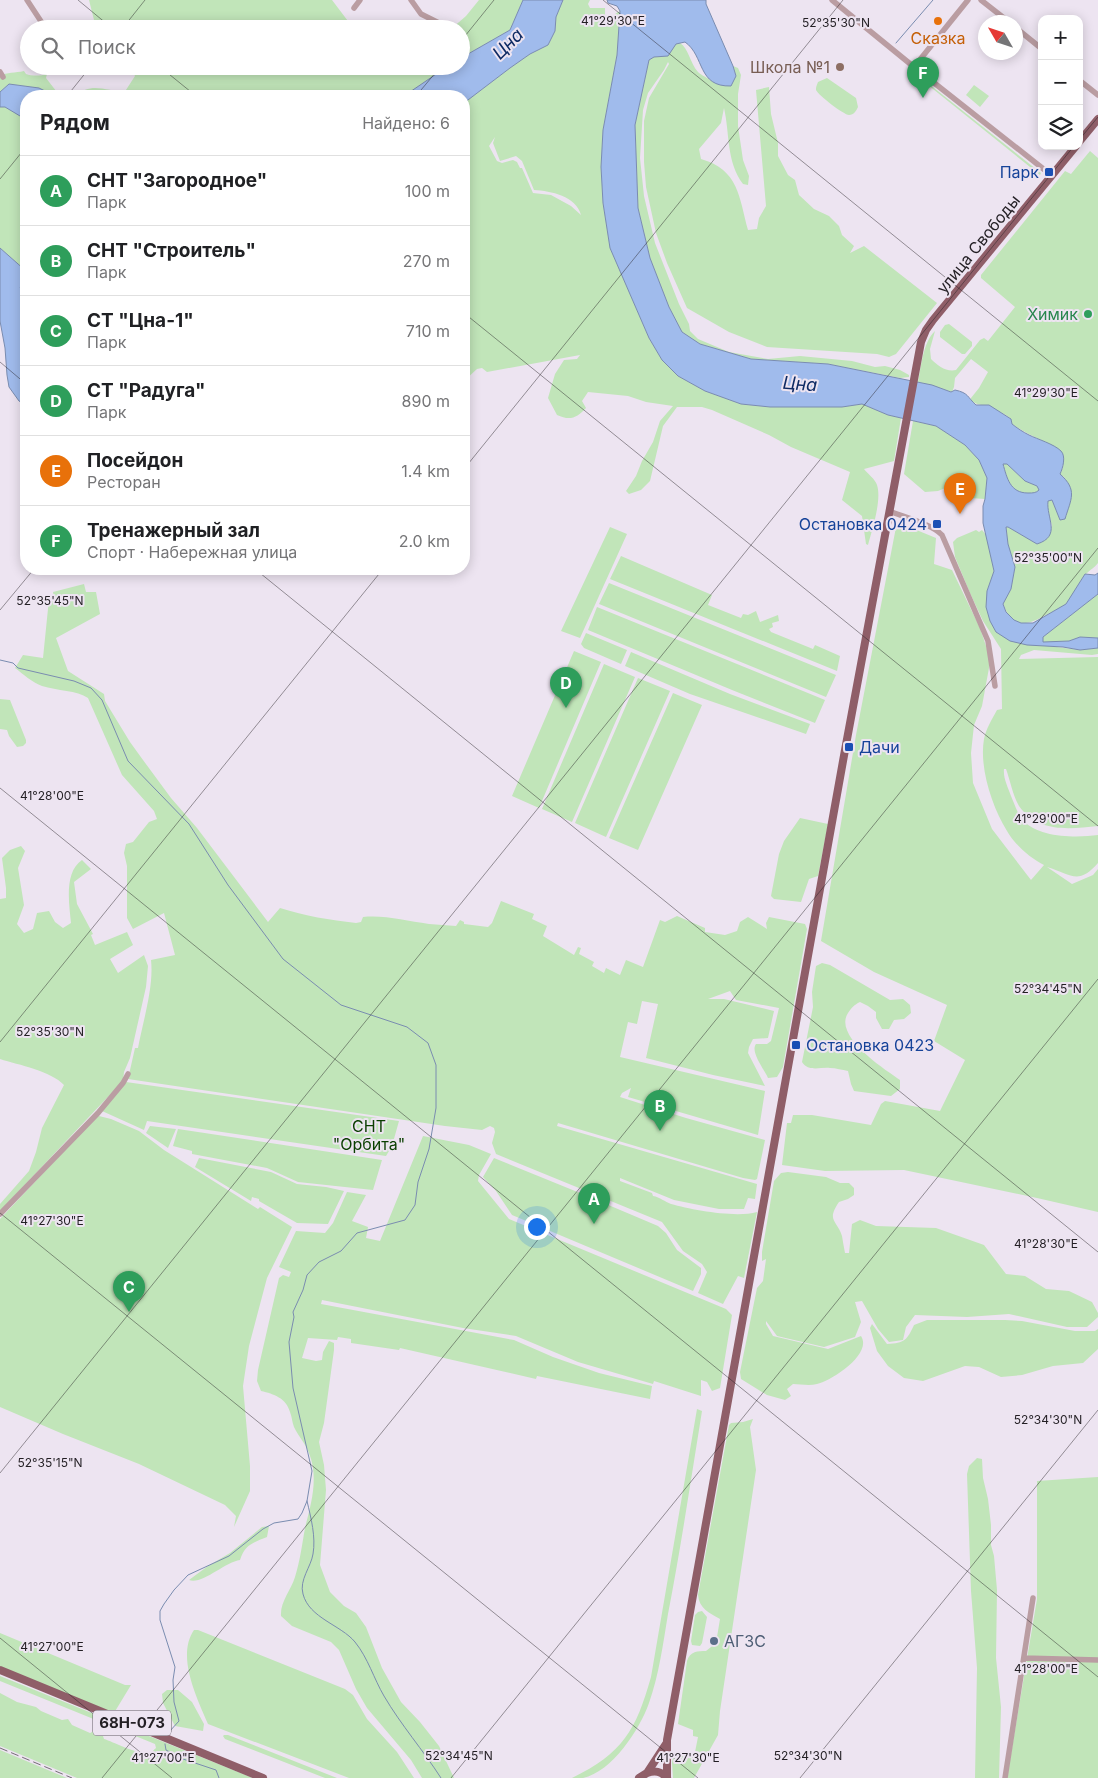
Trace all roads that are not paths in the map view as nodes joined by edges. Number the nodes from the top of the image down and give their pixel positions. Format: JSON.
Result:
{"nodes":[{"id":1,"x":27,"y":0,"type":"edge"},
{"id":2,"x":360,"y":0,"type":"edge"},
{"id":3,"x":410,"y":0,"type":"edge"},
{"id":4,"x":832,"y":0,"type":"edge"},
{"id":5,"x":968,"y":0,"type":"edge"},
{"id":6,"x":981,"y":0,"type":"edge"},
{"id":7,"x":354,"y":8,"type":"dead end"},
{"id":8,"x":1000,"y":15,"type":"edge"},
{"id":9,"x":40,"y":20,"type":"edge"},
{"id":10,"x":432,"y":20,"type":"edge"},
{"id":11,"x":1023,"y":34,"type":"edge"},
{"id":12,"x":1038,"y":46,"type":"edge"},
{"id":13,"x":914,"y":67,"type":"junction"},
{"id":14,"x":1083,"y":83,"type":"edge"},
{"id":15,"x":1098,"y":94,"type":"edge"},
{"id":16,"x":1098,"y":119,"type":"edge"},
{"id":17,"x":1083,"y":137,"type":"edge"},
{"id":18,"x":1073,"y":150,"type":"edge"},
{"id":19,"x":1046,"y":171,"type":"dead end"},
{"id":20,"x":889,"y":510,"type":"junction"},
{"id":21,"x":995,"y":686,"type":"dead end"},
{"id":22,"x":128,"y":1074,"type":"dead end"},
{"id":23,"x":0,"y":1214,"type":"edge"},
{"id":24,"x":1033,"y":1598,"type":"dead end"},
{"id":25,"x":1024,"y":1658,"type":"junction"},
{"id":26,"x":1098,"y":1660,"type":"edge"},
{"id":27,"x":0,"y":1670,"type":"edge"},
{"id":28,"x":667,"y":1740,"type":"junction"},
{"id":29,"x":643,"y":1776,"type":"edge"},
{"id":30,"x":263,"y":1778,"type":"edge"},
{"id":31,"x":667,"y":1778,"type":"edge"},
{"id":32,"x":1005,"y":1778,"type":"edge"}],
"edges":[{"from":1,"to":9,"type":"street"},
{"from":2,"to":7,"type":"street"},
{"from":3,"to":10,"type":"street"},
{"from":4,"to":13,"type":"street"},
{"from":5,"to":13,"type":"street"},
{"from":6,"to":8,"type":"street"},
{"from":11,"to":12,"type":"street"},
{"from":13,"to":19,"type":"street"},
{"from":14,"to":15,"type":"street"},
{"from":16,"to":17,"type":"main road"},
{"from":18,"to":20,"type":"main road","name":"улица Свободы"},
{"from":20,"to":21,"type":"street"},
{"from":20,"to":28,"type":"main road","name":"улица Свободы"},
{"from":22,"to":23,"type":"street"},
{"from":24,"to":25,"type":"street"},
{"from":25,"to":26,"type":"street"},
{"from":25,"to":32,"type":"street"},
{"from":27,"to":30,"type":"main road","number":"68Н-073"},
{"from":28,"to":29,"type":"main road"},
{"from":28,"to":31,"type":"main road"},
{"from":29,"to":31,"type":"main road"}]}
